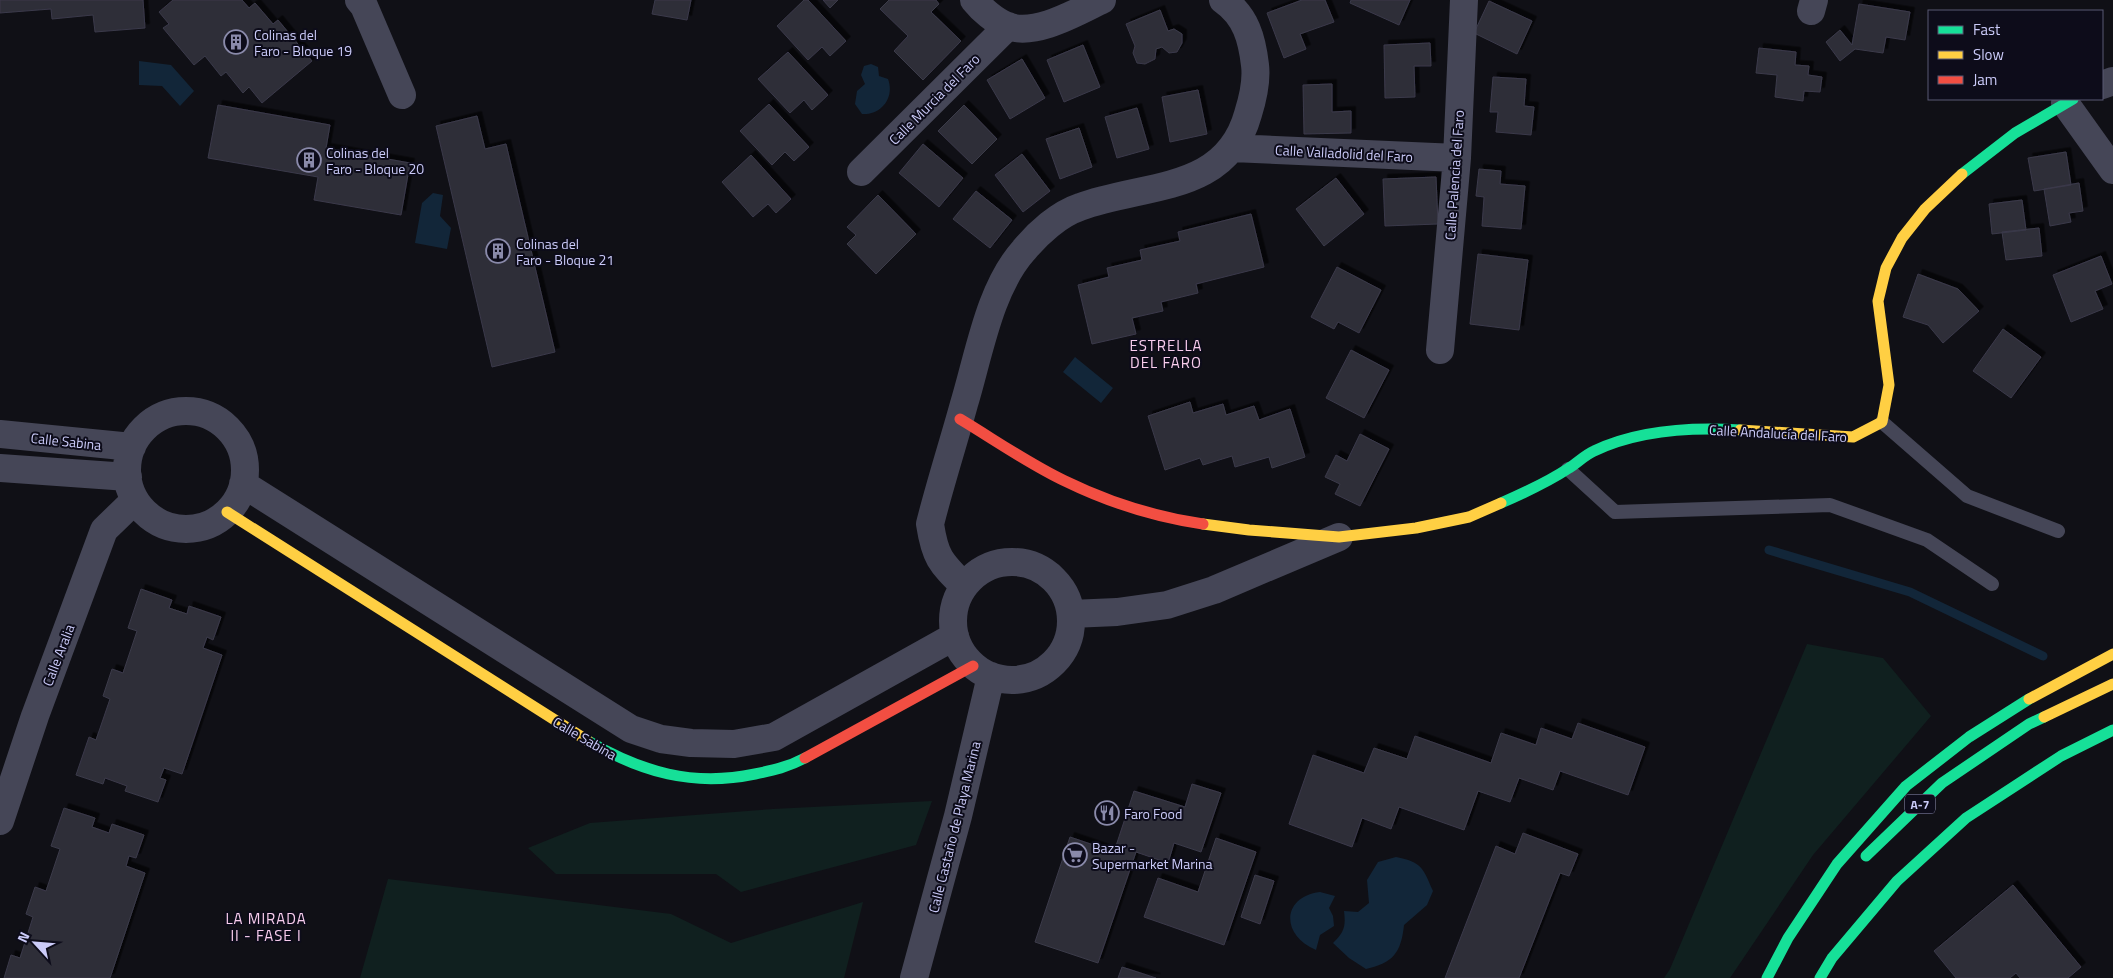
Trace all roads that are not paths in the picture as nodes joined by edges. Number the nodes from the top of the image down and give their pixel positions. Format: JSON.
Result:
{"nodes":[{"id":1,"x":359,"y":0,"type":"edge"},
{"id":2,"x":974,"y":0,"type":"edge"},
{"id":3,"x":1102,"y":0,"type":"edge"},
{"id":4,"x":1223,"y":0,"type":"edge"},
{"id":5,"x":1464,"y":0,"type":"edge"},
{"id":6,"x":1008,"y":26,"type":"junction"},
{"id":7,"x":402,"y":95,"type":"dead end"},
{"id":8,"x":2069,"y":101,"type":"edge"},
{"id":9,"x":1232,"y":148,"type":"junction"},
{"id":10,"x":1457,"y":158,"type":"junction"},
{"id":11,"x":2113,"y":170,"type":"edge"},
{"id":12,"x":861,"y":172,"type":"dead end"},
{"id":13,"x":1440,"y":350,"type":"dead end"},
{"id":14,"x":960,"y":419,"type":"junction"},
{"id":15,"x":1882,"y":422,"type":"junction"},
{"id":16,"x":0,"y":434,"type":"edge"},
{"id":17,"x":132,"y":447,"type":"junction"},
{"id":18,"x":0,"y":468,"type":"edge"},
{"id":19,"x":1568,"y":469,"type":"junction"},
{"id":20,"x":243,"y":484,"type":"junction"},
{"id":21,"x":131,"y":488,"type":"junction"},
{"id":22,"x":227,"y":512,"type":"junction"},
{"id":23,"x":2058,"y":531,"type":"dead end"},
{"id":24,"x":1339,"y":538,"type":"junction"},
{"id":25,"x":1992,"y":584,"type":"dead end"},
{"id":26,"x":964,"y":586,"type":"junction"},
{"id":27,"x":1071,"y":614,"type":"junction"},
{"id":28,"x":955,"y":636,"type":"junction"},
{"id":29,"x":2113,"y":654,"type":"edge"},
{"id":30,"x":982,"y":671,"type":"junction"},
{"id":31,"x":2113,"y":684,"type":"edge"},
{"id":32,"x":35,"y":716,"type":"junction"},
{"id":33,"x":2113,"y":730,"type":"edge"},
{"id":34,"x":2113,"y":742,"type":"edge"},
{"id":35,"x":2061,"y":756,"type":"junction"},
{"id":36,"x":0,"y":772,"type":"edge"},
{"id":37,"x":0,"y":821,"type":"edge"},
{"id":38,"x":1858,"y":864,"type":"dead end"},
{"id":39,"x":1822,"y":908,"type":"dead end"},
{"id":40,"x":914,"y":978,"type":"edge"},
{"id":41,"x":1767,"y":978,"type":"edge"},
{"id":42,"x":1773,"y":978,"type":"edge"},
{"id":43,"x":1820,"y":978,"type":"edge"}],
"edges":[{"from":1,"to":7,"type":"street"},
{"from":2,"to":6,"type":"street"},
{"from":3,"to":6,"type":"street"},
{"from":4,"to":9,"type":"street"},
{"from":5,"to":10,"type":"street","name":"Calle Palencia del Faro"},
{"from":6,"to":12,"type":"street","name":"Calle Murcia del Faro"},
{"from":8,"to":11,"type":"street"},
{"from":8,"to":15,"type":"main road"},
{"from":9,"to":10,"type":"street","name":"Calle Valladolid del Faro"},
{"from":9,"to":14,"type":"street"},
{"from":10,"to":13,"type":"street","name":"Calle Palencia del Faro"},
{"from":14,"to":24,"type":"main road","name":"Calle Andalucía del Faro"},
{"from":14,"to":26,"type":"street"},
{"from":15,"to":19,"type":"main road","name":"Calle Andalucía del Faro"},
{"from":15,"to":23,"type":"lane"},
{"from":16,"to":17,"type":"street","name":"Calle Sabina"},
{"from":17,"to":20,"type":"street"},
{"from":17,"to":21,"type":"street"},
{"from":18,"to":21,"type":"street"},
{"from":19,"to":24,"type":"main road","name":"Calle Andalucía del Faro"},
{"from":19,"to":25,"type":"lane"},
{"from":20,"to":22,"type":"street"},
{"from":20,"to":28,"type":"street"},
{"from":21,"to":22,"type":"street"},
{"from":21,"to":32,"type":"street","name":"Calle Aralia"},
{"from":22,"to":30,"type":"main road","name":"Calle Sabina"},
{"from":24,"to":27,"type":"street"},
{"from":26,"to":27,"type":"street"},
{"from":26,"to":28,"type":"street"},
{"from":27,"to":30,"type":"street"},
{"from":28,"to":30,"type":"street"},
{"from":29,"to":41,"type":"main road"},
{"from":30,"to":40,"type":"street","name":"Calle Castaño de Playa Marina"},
{"from":31,"to":38,"type":"main road","number":"A-7"},
{"from":32,"to":36,"type":"street"},
{"from":32,"to":37,"type":"street","name":"Calle Aralia"},
{"from":33,"to":35,"type":"main road"},
{"from":34,"to":35,"type":"main road"},
{"from":35,"to":43,"type":"main road"},
{"from":39,"to":42,"type":"main road"}]}
